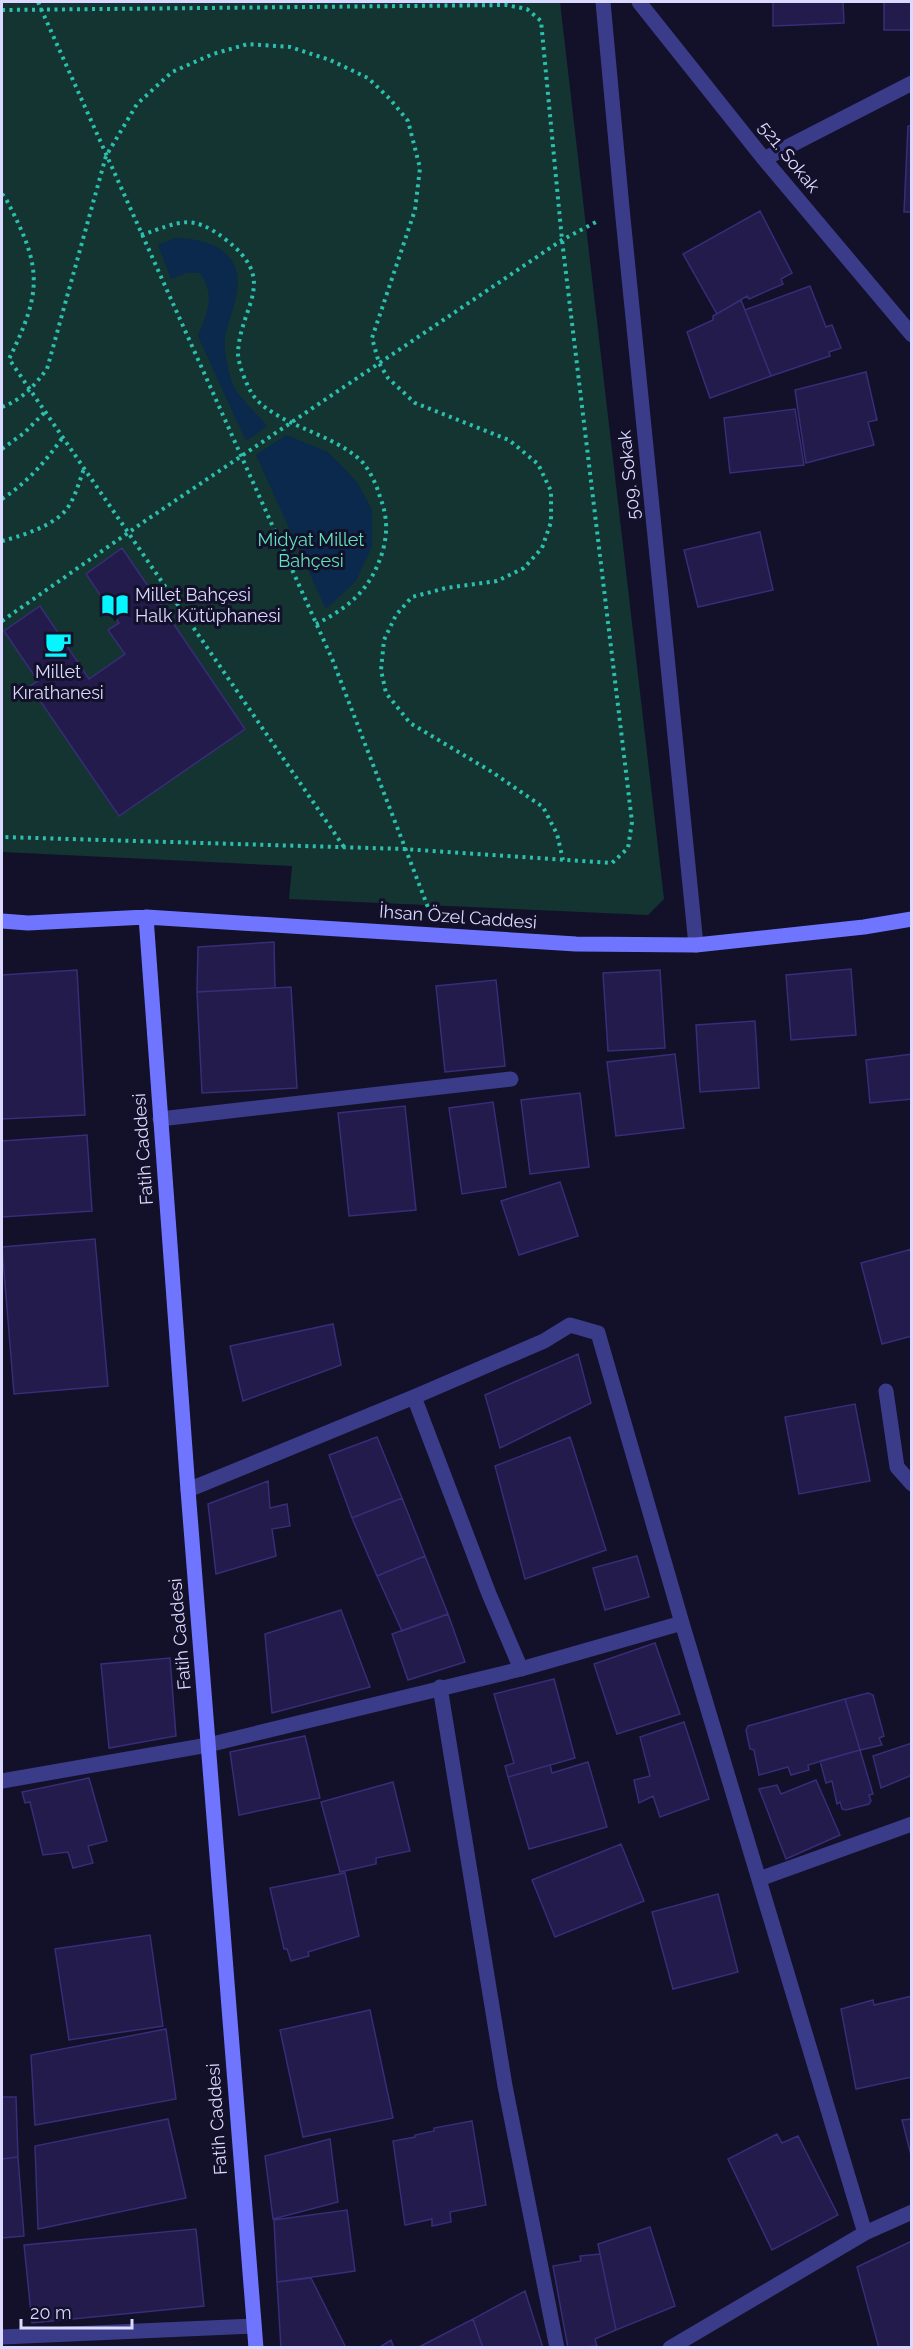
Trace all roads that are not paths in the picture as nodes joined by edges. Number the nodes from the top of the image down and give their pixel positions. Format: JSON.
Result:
{"nodes":[{"id":1,"x":603,"y":2,"type":"edge"},
{"id":2,"x":639,"y":2,"type":"edge"},
{"id":3,"x":912,"y":82,"type":"edge"},
{"id":4,"x":764,"y":159,"type":"junction"},
{"id":5,"x":912,"y":335,"type":"edge"},
{"id":6,"x":146,"y":917,"type":"junction"},
{"id":7,"x":912,"y":919,"type":"edge"},
{"id":8,"x":2,"y":921,"type":"edge"},
{"id":9,"x":696,"y":945,"type":"junction"},
{"id":10,"x":511,"y":1079,"type":"dead end"},
{"id":11,"x":160,"y":1119,"type":"junction"},
{"id":12,"x":886,"y":1391,"type":"dead end"},
{"id":13,"x":414,"y":1397,"type":"junction"},
{"id":14,"x":912,"y":1484,"type":"edge"},
{"id":15,"x":188,"y":1490,"type":"junction"},
{"id":16,"x":682,"y":1623,"type":"junction"},
{"id":17,"x":521,"y":1669,"type":"junction"},
{"id":18,"x":440,"y":1687,"type":"junction"},
{"id":19,"x":208,"y":1745,"type":"junction"},
{"id":20,"x":2,"y":1781,"type":"edge"},
{"id":21,"x":912,"y":1824,"type":"edge"},
{"id":22,"x":759,"y":1879,"type":"junction"},
{"id":23,"x":912,"y":2212,"type":"edge"},
{"id":24,"x":865,"y":2233,"type":"junction"},
{"id":25,"x":254,"y":2326,"type":"junction"},
{"id":26,"x":2,"y":2337,"type":"edge"},
{"id":27,"x":256,"y":2348,"type":"edge"},
{"id":28,"x":557,"y":2348,"type":"edge"},
{"id":29,"x":670,"y":2348,"type":"edge"}],
"edges":[{"from":1,"to":9,"type":"street","name":"509. Sokak"},
{"from":2,"to":4,"type":"street","name":"521. Sokak"},
{"from":3,"to":4,"type":"street"},
{"from":4,"to":5,"type":"street","name":"521. Sokak"},
{"from":6,"to":8,"type":"street","name":"İhsan Özel Caddesi"},
{"from":6,"to":9,"type":"street","name":"İhsan Özel Caddesi"},
{"from":6,"to":11,"type":"street","name":"Fatih Caddesi"},
{"from":7,"to":9,"type":"street","name":"İhsan Özel Caddesi"},
{"from":10,"to":11,"type":"street"},
{"from":11,"to":15,"type":"street","name":"Fatih Caddesi"},
{"from":12,"to":14,"type":"street"},
{"from":13,"to":15,"type":"street"},
{"from":13,"to":16,"type":"street"},
{"from":13,"to":17,"type":"street"},
{"from":15,"to":19,"type":"street","name":"Fatih Caddesi"},
{"from":16,"to":17,"type":"street"},
{"from":16,"to":22,"type":"street"},
{"from":17,"to":18,"type":"street"},
{"from":18,"to":19,"type":"street"},
{"from":18,"to":28,"type":"street"},
{"from":19,"to":20,"type":"street"},
{"from":19,"to":25,"type":"street","name":"Fatih Caddesi"},
{"from":21,"to":22,"type":"street"},
{"from":22,"to":24,"type":"street"},
{"from":23,"to":24,"type":"street"},
{"from":24,"to":29,"type":"street"},
{"from":25,"to":26,"type":"street"},
{"from":25,"to":27,"type":"street","name":"Fatih Caddesi"}]}
